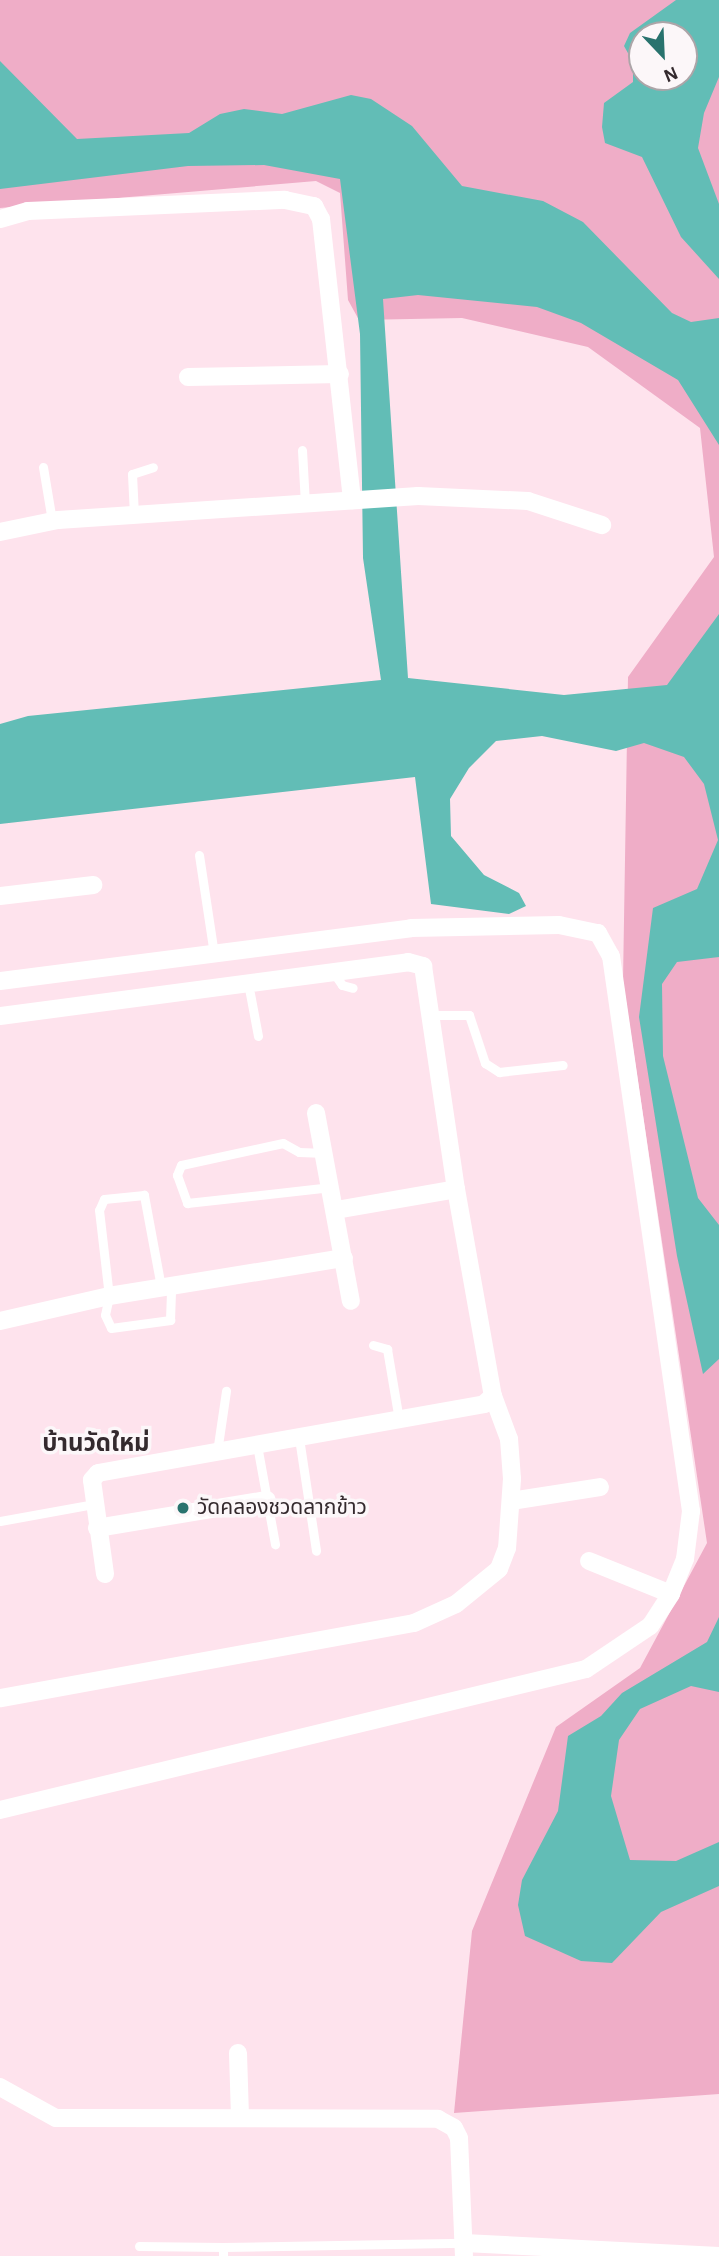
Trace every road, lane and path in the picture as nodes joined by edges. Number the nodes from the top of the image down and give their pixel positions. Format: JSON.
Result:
{"nodes":[{"id":1,"x":0,"y":219,"type":"edge"},
{"id":2,"x":340,"y":374,"type":"junction"},
{"id":3,"x":188,"y":377,"type":"dead end"},
{"id":4,"x":302,"y":450,"type":"dead end"},
{"id":5,"x":43,"y":467,"type":"dead end"},
{"id":6,"x":153,"y":467,"type":"dead end"},
{"id":7,"x":356,"y":500,"type":"junction"},
{"id":8,"x":305,"y":503,"type":"junction"},
{"id":9,"x":134,"y":515,"type":"junction"},
{"id":10,"x":52,"y":521,"type":"junction"},
{"id":11,"x":602,"y":525,"type":"dead end"},
{"id":12,"x":0,"y":532,"type":"edge"},
{"id":13,"x":199,"y":855,"type":"dead end"},
{"id":14,"x":93,"y":885,"type":"dead end"},
{"id":15,"x":0,"y":896,"type":"edge"},
{"id":16,"x":214,"y":954,"type":"junction"},
{"id":17,"x":333,"y":972,"type":"junction"},
{"id":18,"x":0,"y":981,"type":"edge"},
{"id":19,"x":248,"y":983,"type":"junction"},
{"id":20,"x":353,"y":988,"type":"dead end"},
{"id":21,"x":432,"y":1015,"type":"junction"},
{"id":22,"x":0,"y":1016,"type":"edge"},
{"id":23,"x":258,"y":1037,"type":"dead end"},
{"id":24,"x":562,"y":1065,"type":"dead end"},
{"id":25,"x":316,"y":1113,"type":"dead end"},
{"id":26,"x":325,"y":1153,"type":"junction"},
{"id":27,"x":331,"y":1187,"type":"junction"},
{"id":28,"x":456,"y":1189,"type":"junction"},
{"id":29,"x":336,"y":1210,"type":"junction"},
{"id":30,"x":344,"y":1258,"type":"junction"},
{"id":31,"x":166,"y":1286,"type":"junction"},
{"id":32,"x":109,"y":1296,"type":"junction"},
{"id":33,"x":351,"y":1301,"type":"dead end"},
{"id":34,"x":0,"y":1321,"type":"edge"},
{"id":35,"x":373,"y":1345,"type":"dead end"},
{"id":36,"x":226,"y":1391,"type":"dead end"},
{"id":37,"x":493,"y":1396,"type":"junction"},
{"id":38,"x":399,"y":1420,"type":"junction"},
{"id":39,"x":299,"y":1438,"type":"junction"},
{"id":40,"x":257,"y":1446,"type":"junction"},
{"id":41,"x":217,"y":1453,"type":"junction"},
{"id":42,"x":600,"y":1487,"type":"dead end"},
{"id":43,"x":267,"y":1500,"type":"junction"},
{"id":44,"x":510,"y":1501,"type":"junction"},
{"id":45,"x":94,"y":1504,"type":"junction"},
{"id":46,"x":0,"y":1521,"type":"edge"},
{"id":47,"x":97,"y":1528,"type":"junction"},
{"id":48,"x":275,"y":1544,"type":"dead end"},
{"id":49,"x":316,"y":1550,"type":"dead end"},
{"id":50,"x":589,"y":1562,"type":"dead end"},
{"id":51,"x":105,"y":1574,"type":"dead end"},
{"id":52,"x":671,"y":1594,"type":"junction"},
{"id":53,"x":0,"y":1698,"type":"edge"},
{"id":54,"x":0,"y":1810,"type":"edge"},
{"id":55,"x":238,"y":2053,"type":"dead end"},
{"id":56,"x":0,"y":2087,"type":"edge"},
{"id":57,"x":240,"y":2118,"type":"junction"},
{"id":58,"x":139,"y":2246,"type":"dead end"},
{"id":59,"x":464,"y":2250,"type":"edge"},
{"id":60,"x":223,"y":2251,"type":"edge"},
{"id":61,"x":719,"y":2256,"type":"edge"}],
"edges":[{"from":1,"to":2,"type":"street"},
{"from":2,"to":3,"type":"street"},
{"from":2,"to":7,"type":"street"},
{"from":4,"to":8,"type":"lane"},
{"from":5,"to":10,"type":"lane"},
{"from":6,"to":9,"type":"lane"},
{"from":7,"to":8,"type":"street"},
{"from":7,"to":11,"type":"street"},
{"from":8,"to":9,"type":"street"},
{"from":9,"to":10,"type":"street"},
{"from":10,"to":12,"type":"street"},
{"from":13,"to":16,"type":"lane"},
{"from":14,"to":15,"type":"street"},
{"from":16,"to":18,"type":"street"},
{"from":16,"to":52,"type":"street"},
{"from":17,"to":19,"type":"street"},
{"from":17,"to":20,"type":"lane"},
{"from":17,"to":21,"type":"street"},
{"from":19,"to":22,"type":"street"},
{"from":19,"to":23,"type":"lane"},
{"from":21,"to":24,"type":"lane"},
{"from":21,"to":28,"type":"street"},
{"from":25,"to":26,"type":"street"},
{"from":26,"to":27,"type":"street"},
{"from":26,"to":27,"type":"lane"},
{"from":27,"to":29,"type":"street"},
{"from":28,"to":29,"type":"street"},
{"from":28,"to":37,"type":"street"},
{"from":29,"to":30,"type":"street"},
{"from":30,"to":31,"type":"street"},
{"from":30,"to":33,"type":"street"},
{"from":31,"to":32,"type":"street"},
{"from":31,"to":32,"type":"lane"},
{"from":31,"to":32,"type":"lane"},
{"from":32,"to":34,"type":"street"},
{"from":35,"to":38,"type":"lane"},
{"from":36,"to":41,"type":"lane"},
{"from":37,"to":38,"type":"street"},
{"from":37,"to":44,"type":"street"},
{"from":38,"to":39,"type":"street"},
{"from":39,"to":40,"type":"street"},
{"from":39,"to":49,"type":"lane"},
{"from":40,"to":41,"type":"street"},
{"from":40,"to":43,"type":"lane"},
{"from":41,"to":45,"type":"street"},
{"from":42,"to":44,"type":"street"},
{"from":43,"to":47,"type":"street"},
{"from":43,"to":48,"type":"lane"},
{"from":44,"to":53,"type":"street"},
{"from":45,"to":46,"type":"lane"},
{"from":45,"to":47,"type":"street"},
{"from":47,"to":51,"type":"street"},
{"from":50,"to":52,"type":"street"},
{"from":52,"to":54,"type":"street"},
{"from":55,"to":57,"type":"street"},
{"from":56,"to":57,"type":"street"},
{"from":57,"to":59,"type":"street"},
{"from":58,"to":60,"type":"lane"},
{"from":59,"to":60,"type":"lane"},
{"from":59,"to":61,"type":"street"}]}
